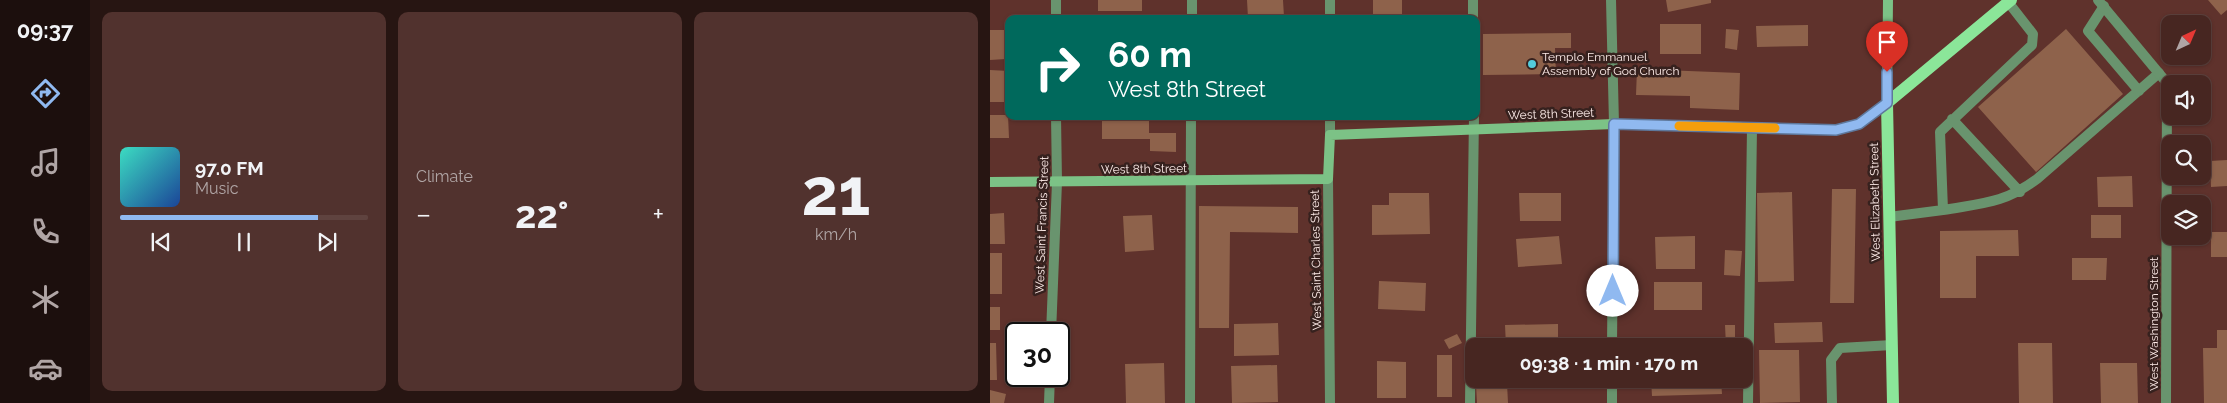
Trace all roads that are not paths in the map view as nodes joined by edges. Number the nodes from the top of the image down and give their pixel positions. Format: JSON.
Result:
{"nodes":[{"id":1,"x":1056,"y":0,"type":"edge"},
{"id":2,"x":1192,"y":0,"type":"edge"},
{"id":3,"x":1330,"y":0,"type":"edge"},
{"id":4,"x":1473,"y":0,"type":"edge"},
{"id":5,"x":1611,"y":0,"type":"edge"},
{"id":6,"x":1888,"y":0,"type":"edge"},
{"id":7,"x":2009,"y":1,"type":"edge"},
{"id":8,"x":2101,"y":3,"type":"edge"},
{"id":9,"x":1056,"y":15,"type":"edge"},
{"id":10,"x":1192,"y":15,"type":"edge"},
{"id":11,"x":1330,"y":15,"type":"edge"},
{"id":12,"x":1473,"y":15,"type":"edge"},
{"id":13,"x":2159,"y":73,"type":"junction"},
{"id":14,"x":2139,"y":91,"type":"junction"},
{"id":15,"x":1887,"y":103,"type":"junction"},
{"id":16,"x":1952,"y":119,"type":"junction"},
{"id":17,"x":1056,"y":120,"type":"edge"},
{"id":18,"x":1191,"y":120,"type":"edge"},
{"id":19,"x":1330,"y":120,"type":"edge"},
{"id":20,"x":1474,"y":120,"type":"edge"},
{"id":21,"x":1614,"y":124,"type":"junction"},
{"id":22,"x":1752,"y":128,"type":"junction"},
{"id":23,"x":1474,"y":130,"type":"junction"},
{"id":24,"x":1330,"y":135,"type":"junction"},
{"id":25,"x":1328,"y":179,"type":"junction"},
{"id":26,"x":1190,"y":181,"type":"junction"},
{"id":27,"x":990,"y":182,"type":"edge"},
{"id":28,"x":1057,"y":182,"type":"junction"},
{"id":29,"x":2020,"y":192,"type":"junction"},
{"id":30,"x":1943,"y":210,"type":"junction"},
{"id":31,"x":1889,"y":218,"type":"junction"},
{"id":32,"x":1051,"y":322,"type":"edge"},
{"id":33,"x":1612,"y":338,"type":"edge"},
{"id":34,"x":1892,"y":345,"type":"junction"},
{"id":35,"x":1050,"y":387,"type":"edge"},
{"id":36,"x":1612,"y":388,"type":"edge"},
{"id":37,"x":1049,"y":403,"type":"edge"},
{"id":38,"x":1190,"y":403,"type":"edge"},
{"id":39,"x":1330,"y":403,"type":"edge"},
{"id":40,"x":1470,"y":403,"type":"edge"},
{"id":41,"x":1612,"y":403,"type":"edge"},
{"id":42,"x":1748,"y":403,"type":"edge"},
{"id":43,"x":1832,"y":403,"type":"edge"},
{"id":44,"x":1893,"y":403,"type":"edge"},
{"id":45,"x":2166,"y":403,"type":"edge"}],
"edges":[{"from":1,"to":9,"type":"street"},
{"from":2,"to":10,"type":"street"},
{"from":3,"to":11,"type":"street"},
{"from":4,"to":12,"type":"street"},
{"from":5,"to":21,"type":"street"},
{"from":6,"to":15,"type":"street","name":"West Elizabeth Street"},
{"from":7,"to":15,"type":"main road"},
{"from":7,"to":16,"type":"street"},
{"from":8,"to":13,"type":"street","name":"West Washington Street"},
{"from":8,"to":14,"type":"street"},
{"from":13,"to":14,"type":"street"},
{"from":13,"to":45,"type":"street","name":"West Washington Street"},
{"from":14,"to":29,"type":"street"},
{"from":15,"to":22,"type":"street","name":"West 8th Street"},
{"from":15,"to":31,"type":"main road","name":"West Elizabeth Street"},
{"from":16,"to":29,"type":"street"},
{"from":16,"to":30,"type":"street"},
{"from":17,"to":28,"type":"street","name":"West Saint Francis Street"},
{"from":18,"to":26,"type":"street"},
{"from":19,"to":24,"type":"street","name":"West Saint Charles Street"},
{"from":20,"to":23,"type":"street"},
{"from":21,"to":22,"type":"street","name":"West 8th Street"},
{"from":21,"to":23,"type":"street","name":"West 8th Street"},
{"from":21,"to":33,"type":"street"},
{"from":22,"to":42,"type":"street"},
{"from":23,"to":24,"type":"street","name":"West 8th Street"},
{"from":23,"to":40,"type":"street"},
{"from":24,"to":25,"type":"street","name":"West Saint Charles Street"},
{"from":25,"to":26,"type":"street","name":"West 8th Street"},
{"from":25,"to":39,"type":"street","name":"West Saint Charles Street"},
{"from":26,"to":28,"type":"street","name":"West 8th Street"},
{"from":26,"to":38,"type":"street"},
{"from":27,"to":28,"type":"street","name":"West 8th Street"},
{"from":28,"to":32,"type":"street","name":"West Saint Francis Street"},
{"from":29,"to":30,"type":"street"},
{"from":30,"to":31,"type":"street"},
{"from":31,"to":34,"type":"main road","name":"West Elizabeth Street"},
{"from":34,"to":43,"type":"street"},
{"from":34,"to":44,"type":"main road","name":"West Elizabeth Street"},
{"from":35,"to":37,"type":"street"},
{"from":36,"to":41,"type":"street"}]}
